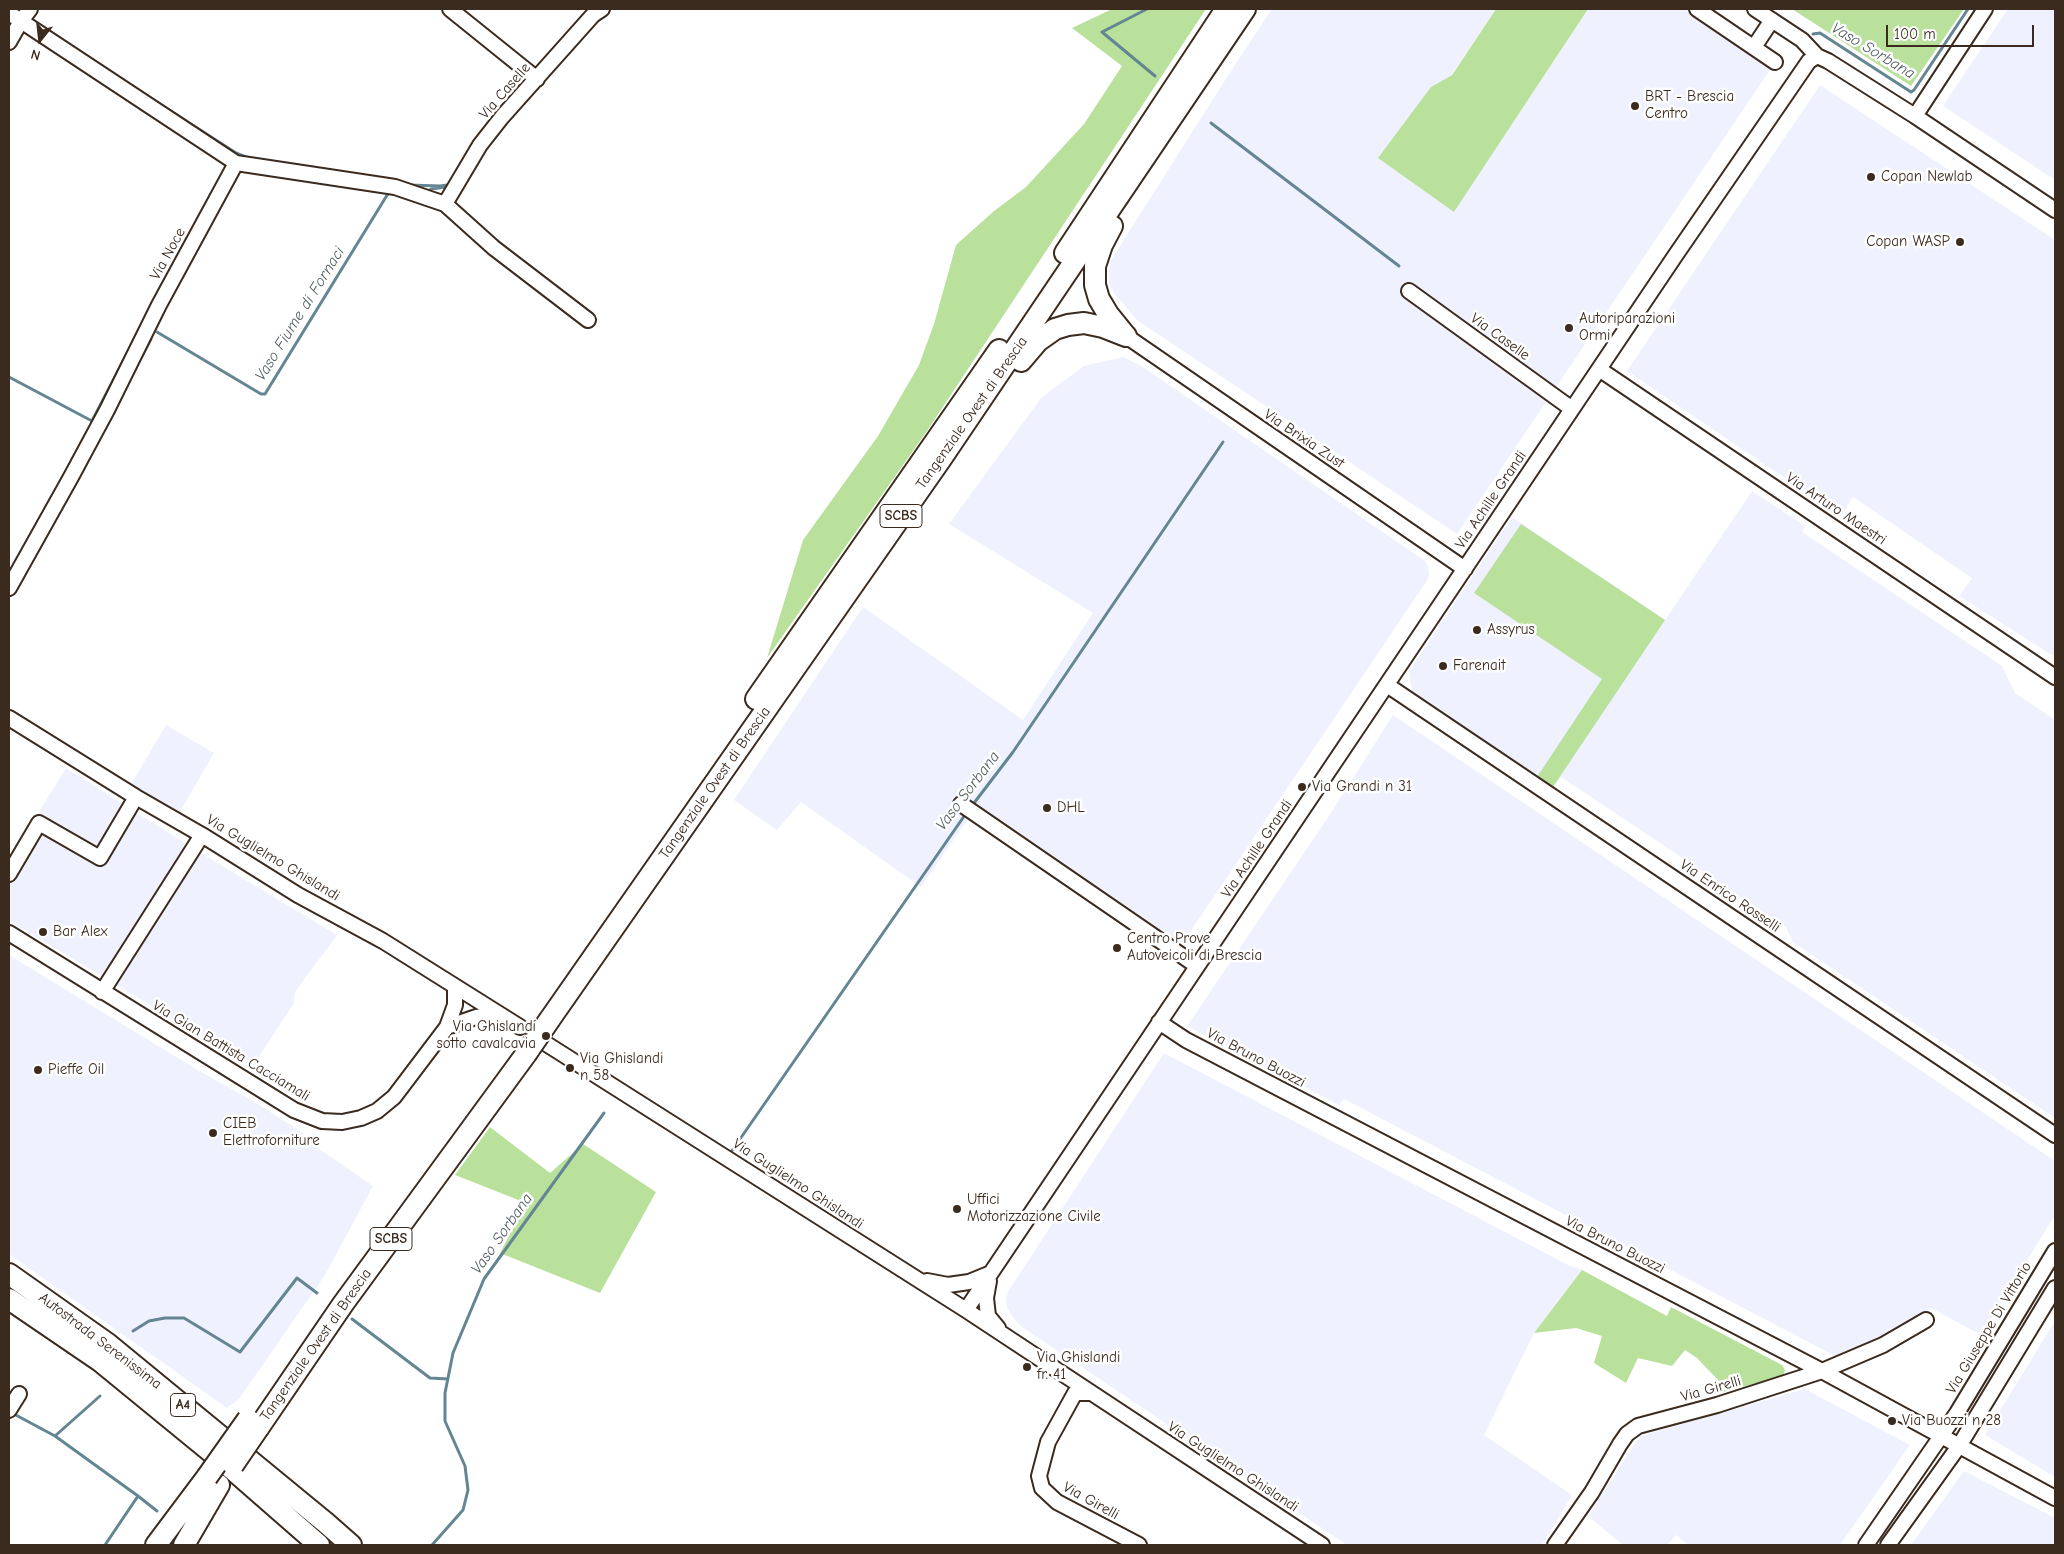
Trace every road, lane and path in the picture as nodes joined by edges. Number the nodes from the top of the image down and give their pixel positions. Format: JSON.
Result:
{"nodes":[{"id":1,"x":30,"y":9,"type":"edge"},
{"id":2,"x":450,"y":9,"type":"edge"},
{"id":3,"x":602,"y":9,"type":"edge"},
{"id":4,"x":1226,"y":9,"type":"edge"},
{"id":5,"x":1245,"y":9,"type":"edge"},
{"id":6,"x":1697,"y":9,"type":"edge"},
{"id":7,"x":1755,"y":9,"type":"edge"},
{"id":8,"x":1985,"y":9,"type":"edge"},
{"id":9,"x":9,"y":13,"type":"edge"},
{"id":10,"x":1772,"y":20,"type":"junction"},
{"id":11,"x":21,"y":21,"type":"junction"},
{"id":12,"x":9,"y":42,"type":"edge"},
{"id":13,"x":1754,"y":47,"type":"junction"},
{"id":14,"x":1817,"y":56,"type":"junction"},
{"id":15,"x":1775,"y":62,"type":"dead end"},
{"id":16,"x":537,"y":79,"type":"junction"},
{"id":17,"x":1915,"y":116,"type":"junction"},
{"id":18,"x":1158,"y":139,"type":"junction"},
{"id":19,"x":236,"y":163,"type":"junction"},
{"id":20,"x":445,"y":204,"type":"junction"},
{"id":21,"x":2055,"y":210,"type":"edge"},
{"id":22,"x":1409,"y":291,"type":"dead end"},
{"id":23,"x":588,"y":320,"type":"dead end"},
{"id":24,"x":1126,"y":336,"type":"junction"},
{"id":25,"x":1599,"y":369,"type":"junction"},
{"id":26,"x":1572,"y":409,"type":"junction"},
{"id":27,"x":941,"y":459,"type":"junction"},
{"id":28,"x":1465,"y":569,"type":"junction"},
{"id":29,"x":9,"y":588,"type":"edge"},
{"id":30,"x":2055,"y":677,"type":"edge"},
{"id":31,"x":1387,"y":685,"type":"junction"},
{"id":32,"x":9,"y":718,"type":"edge"},
{"id":33,"x":136,"y":797,"type":"junction"},
{"id":34,"x":961,"y":804,"type":"dead end"},
{"id":35,"x":202,"y":835,"type":"junction"},
{"id":36,"x":9,"y":874,"type":"edge"},
{"id":37,"x":9,"y":934,"type":"edge"},
{"id":38,"x":1197,"y":966,"type":"junction"},
{"id":39,"x":455,"y":988,"type":"junction"},
{"id":40,"x":102,"y":992,"type":"junction"},
{"id":41,"x":545,"y":1015,"type":"junction"},
{"id":42,"x":1160,"y":1022,"type":"junction"},
{"id":43,"x":447,"y":1027,"type":"junction"},
{"id":44,"x":546,"y":1043,"type":"dead end"},
{"id":45,"x":2055,"y":1135,"type":"edge"},
{"id":46,"x":2055,"y":1251,"type":"edge"},
{"id":47,"x":991,"y":1273,"type":"junction"},
{"id":48,"x":9,"y":1274,"type":"edge"},
{"id":49,"x":916,"y":1279,"type":"junction"},
{"id":50,"x":969,"y":1282,"type":"junction"},
{"id":51,"x":2055,"y":1288,"type":"edge"},
{"id":52,"x":9,"y":1298,"type":"edge"},
{"id":53,"x":960,"y":1306,"type":"junction"},
{"id":54,"x":1926,"y":1320,"type":"dead end"},
{"id":55,"x":1002,"y":1334,"type":"junction"},
{"id":56,"x":1032,"y":1354,"type":"junction"},
{"id":57,"x":1822,"y":1371,"type":"junction"},
{"id":58,"x":1074,"y":1393,"type":"junction"},
{"id":59,"x":1092,"y":1393,"type":"junction"},
{"id":60,"x":19,"y":1394,"type":"dead end"},
{"id":61,"x":9,"y":1410,"type":"edge"},
{"id":62,"x":1127,"y":1416,"type":"junction"},
{"id":63,"x":1941,"y":1436,"type":"junction"},
{"id":64,"x":1959,"y":1446,"type":"junction"},
{"id":65,"x":209,"y":1483,"type":"junction"},
{"id":66,"x":2055,"y":1498,"type":"edge"},
{"id":67,"x":144,"y":1545,"type":"edge"},
{"id":68,"x":156,"y":1545,"type":"edge"},
{"id":69,"x":170,"y":1545,"type":"edge"},
{"id":70,"x":184,"y":1545,"type":"edge"},
{"id":71,"x":318,"y":1545,"type":"edge"},
{"id":72,"x":350,"y":1545,"type":"edge"},
{"id":73,"x":1139,"y":1545,"type":"edge"},
{"id":74,"x":1322,"y":1545,"type":"edge"},
{"id":75,"x":1555,"y":1545,"type":"edge"},
{"id":76,"x":1866,"y":1545,"type":"edge"},
{"id":77,"x":1888,"y":1545,"type":"edge"}],
"edges":[{"from":1,"to":11,"type":"street"},
{"from":2,"to":16,"type":"street"},
{"from":3,"to":16,"type":"street","name":"Via Caselle"},
{"from":4,"to":41,"type":"highway","name":"Tangenziale Ovest di Brescia","number":"SCBS"},
{"from":5,"to":18,"type":"highway","name":"Tangenziale Ovest di Brescia","number":"SCBS"},
{"from":6,"to":13,"type":"street"},
{"from":7,"to":10,"type":"street"},
{"from":8,"to":17,"type":"street"},
{"from":9,"to":11,"type":"street"},
{"from":10,"to":13,"type":"street"},
{"from":10,"to":14,"type":"street"},
{"from":11,"to":12,"type":"street"},
{"from":11,"to":19,"type":"street"},
{"from":13,"to":15,"type":"street"},
{"from":14,"to":17,"type":"street"},
{"from":14,"to":25,"type":"street","name":"Via Achille Grandi"},
{"from":16,"to":20,"type":"street","name":"Via Caselle"},
{"from":17,"to":21,"type":"street"},
{"from":18,"to":24,"type":"highway"},
{"from":18,"to":27,"type":"highway","name":"Tangenziale Ovest di Brescia","number":"SCBS"},
{"from":19,"to":20,"type":"street"},
{"from":19,"to":29,"type":"street","name":"Via Noce"},
{"from":20,"to":23,"type":"street"},
{"from":22,"to":26,"type":"street","name":"Via Caselle"},
{"from":24,"to":27,"type":"highway"},
{"from":24,"to":28,"type":"street","name":"Via Brixia Zust"},
{"from":25,"to":26,"type":"street","name":"Via Achille Grandi"},
{"from":25,"to":30,"type":"street","name":"Via Arturo Maestri"},
{"from":26,"to":28,"type":"street","name":"Via Achille Grandi"},
{"from":27,"to":41,"type":"highway","name":"Tangenziale Ovest di Brescia","number":"SCBS"},
{"from":28,"to":31,"type":"street","name":"Via Achille Grandi"},
{"from":31,"to":38,"type":"street","name":"Via Achille Grandi"},
{"from":31,"to":45,"type":"street","name":"Via Enrico Rosselli"},
{"from":32,"to":33,"type":"street","name":"Via Guglielmo Ghislandi"},
{"from":33,"to":35,"type":"street","name":"Via Guglielmo Ghislandi"},
{"from":33,"to":36,"type":"street"},
{"from":34,"to":38,"type":"street"},
{"from":35,"to":39,"type":"street","name":"Via Guglielmo Ghislandi"},
{"from":35,"to":40,"type":"street"},
{"from":37,"to":40,"type":"street","name":"Via Gian Battista Cacciamali"},
{"from":38,"to":42,"type":"street","name":"Via Achille Grandi"},
{"from":39,"to":43,"type":"street","name":"Via Gian Battista Cacciamali"},
{"from":39,"to":43,"type":"street","name":"Via Guglielmo Ghislandi"},
{"from":40,"to":43,"type":"street","name":"Via Gian Battista Cacciamali"},
{"from":41,"to":65,"type":"highway","name":"Tangenziale Ovest di Brescia","number":"SCBS","bridge":true},
{"from":42,"to":47,"type":"street","name":"Via Achille Grandi"},
{"from":42,"to":57,"type":"street","name":"Via Bruno Buozzi"},
{"from":44,"to":49,"type":"street","name":"Via Guglielmo Ghislandi"},
{"from":46,"to":63,"type":"street","name":"Via Giuseppe Di Vittorio"},
{"from":47,"to":50,"type":"street"},
{"from":47,"to":53,"type":"street","name":"Via Achille Grandi"},
{"from":47,"to":55,"type":"street","name":"Via Achille Grandi"},
{"from":48,"to":72,"type":"highway","name":"Autostrada Serenissima","number":"A4"},
{"from":49,"to":50,"type":"street"},
{"from":49,"to":53,"type":"street","name":"Via Guglielmo Ghislandi"},
{"from":50,"to":53,"type":"street"},
{"from":51,"to":64,"type":"street"},
{"from":52,"to":71,"type":"highway","name":"Autostrada Serenissima","number":"A4"},
{"from":53,"to":55,"type":"street","name":"Via Guglielmo Ghislandi"},
{"from":54,"to":57,"type":"street","name":"Via Girelli"},
{"from":55,"to":56,"type":"street","name":"Via Guglielmo Ghislandi"},
{"from":56,"to":58,"type":"street","name":"Via Guglielmo Ghislandi"},
{"from":56,"to":59,"type":"street","name":"Via Guglielmo Ghislandi"},
{"from":57,"to":63,"type":"street","name":"Via Bruno Buozzi"},
{"from":57,"to":75,"type":"street","name":"Via Girelli"},
{"from":58,"to":59,"type":"street"},
{"from":58,"to":62,"type":"street","name":"Via Guglielmo Ghislandi"},
{"from":58,"to":73,"type":"street","name":"Via Girelli"},
{"from":59,"to":62,"type":"street","name":"Via Guglielmo Ghislandi"},
{"from":60,"to":61,"type":"street"},
{"from":62,"to":74,"type":"street","name":"Via Guglielmo Ghislandi"},
{"from":63,"to":64,"type":"street","name":"Via Bruno Buozzi"},
{"from":63,"to":76,"type":"street","name":"Via Giuseppe Di Vittorio"},
{"from":64,"to":66,"type":"street","name":"Via Bruno Buozzi"},
{"from":64,"to":77,"type":"street"},
{"from":65,"to":67,"type":"highway"},
{"from":65,"to":68,"type":"highway","name":"Tangenziale Ovest di Brescia","number":"SCBS"},
{"from":65,"to":69,"type":"highway","name":"Tangenziale Ovest di Brescia","number":"SCBS"},
{"from":65,"to":70,"type":"highway"}]}
